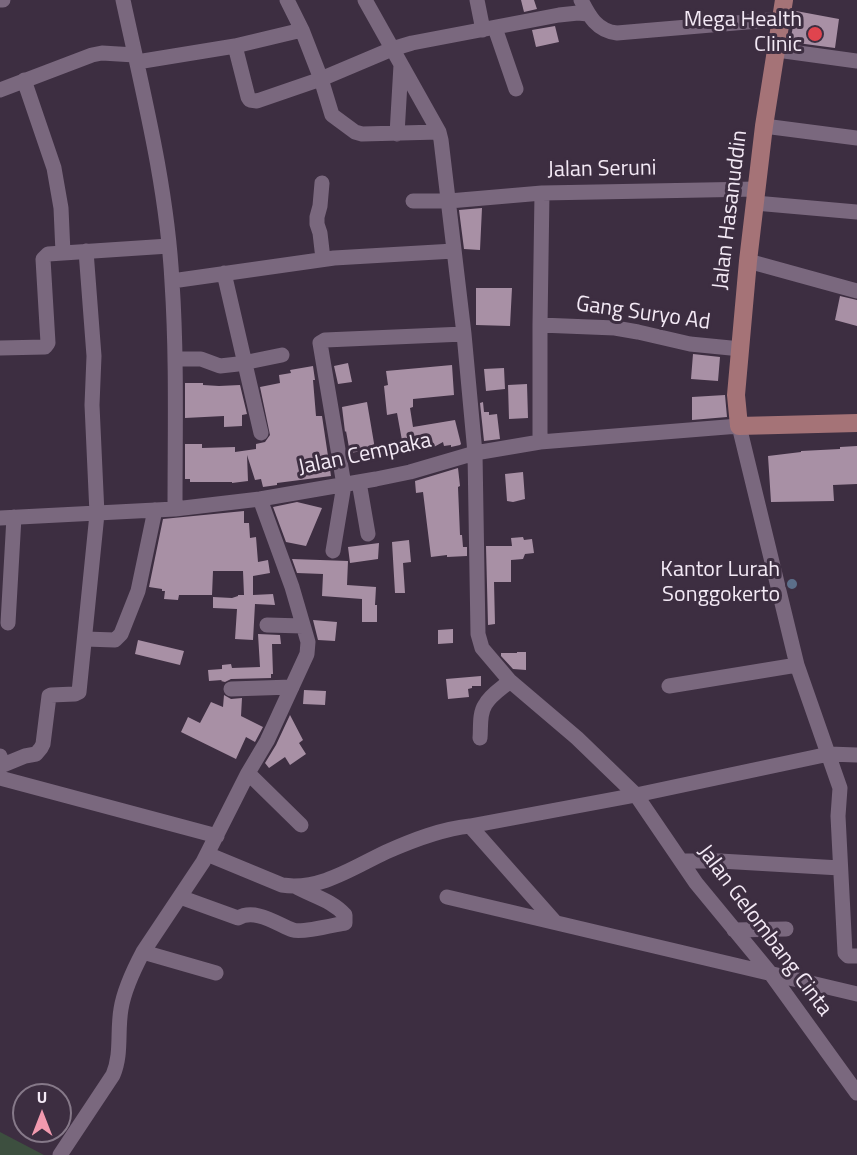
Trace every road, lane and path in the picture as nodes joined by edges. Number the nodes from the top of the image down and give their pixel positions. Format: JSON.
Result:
{"nodes":[{"id":1,"x":123,"y":0,"type":"edge"},
{"id":2,"x":287,"y":0,"type":"edge"},
{"id":3,"x":365,"y":0,"type":"edge"},
{"id":4,"x":477,"y":0,"type":"edge"},
{"id":5,"x":784,"y":0,"type":"edge"},
{"id":6,"x":584,"y":7,"type":"edge"},
{"id":7,"x":782,"y":19,"type":"junction"},
{"id":8,"x":489,"y":29,"type":"junction"},
{"id":9,"x":302,"y":30,"type":"junction"},
{"id":10,"x":235,"y":46,"type":"junction"},
{"id":11,"x":392,"y":49,"type":"junction"},
{"id":12,"x":777,"y":50,"type":"junction"},
{"id":13,"x":136,"y":58,"type":"junction"},
{"id":14,"x":857,"y":61,"type":"edge"},
{"id":15,"x":401,"y":65,"type":"junction"},
{"id":16,"x":321,"y":79,"type":"junction"},
{"id":17,"x":24,"y":80,"type":"junction"},
{"id":18,"x":516,"y":89,"type":"dead end"},
{"id":19,"x":0,"y":90,"type":"edge"},
{"id":20,"x":764,"y":126,"type":"junction"},
{"id":21,"x":439,"y":132,"type":"junction"},
{"id":22,"x":397,"y":134,"type":"junction"},
{"id":23,"x":857,"y":138,"type":"edge"},
{"id":24,"x":322,"y":183,"type":"dead end"},
{"id":25,"x":542,"y":193,"type":"junction"},
{"id":26,"x":756,"y":196,"type":"junction"},
{"id":27,"x":413,"y":201,"type":"dead end"},
{"id":28,"x":448,"y":201,"type":"junction"},
{"id":29,"x":857,"y":212,"type":"edge"},
{"id":30,"x":169,"y":246,"type":"junction"},
{"id":31,"x":454,"y":251,"type":"junction"},
{"id":32,"x":86,"y":252,"type":"junction"},
{"id":33,"x":63,"y":253,"type":"junction"},
{"id":34,"x":322,"y":259,"type":"junction"},
{"id":35,"x":748,"y":261,"type":"junction"},
{"id":36,"x":224,"y":273,"type":"junction"},
{"id":37,"x":172,"y":281,"type":"junction"},
{"id":38,"x":857,"y":291,"type":"edge"},
{"id":39,"x":540,"y":325,"type":"junction"},
{"id":40,"x":464,"y":334,"type":"junction"},
{"id":41,"x":0,"y":348,"type":"edge"},
{"id":42,"x":741,"y":349,"type":"junction"},
{"id":43,"x":282,"y":355,"type":"dead end"},
{"id":44,"x":175,"y":359,"type":"junction"},
{"id":45,"x":245,"y":362,"type":"junction"},
{"id":46,"x":857,"y":423,"type":"edge"},
{"id":47,"x":739,"y":426,"type":"junction"},
{"id":48,"x":261,"y":433,"type":"dead end"},
{"id":49,"x":540,"y":442,"type":"junction"},
{"id":50,"x":475,"y":453,"type":"junction"},
{"id":51,"x":352,"y":484,"type":"junction"},
{"id":52,"x":260,"y":499,"type":"junction"},
{"id":53,"x":175,"y":509,"type":"junction"},
{"id":54,"x":154,"y":510,"type":"junction"},
{"id":55,"x":97,"y":514,"type":"junction"},
{"id":56,"x":7,"y":518,"type":"edge"},
{"id":57,"x":368,"y":534,"type":"dead end"},
{"id":58,"x":333,"y":551,"type":"dead end"},
{"id":59,"x":8,"y":623,"type":"dead end"},
{"id":60,"x":267,"y":625,"type":"dead end"},
{"id":61,"x":303,"y":626,"type":"junction"},
{"id":62,"x":85,"y":639,"type":"junction"},
{"id":63,"x":797,"y":665,"type":"junction"},
{"id":64,"x":510,"y":681,"type":"junction"},
{"id":65,"x":669,"y":686,"type":"dead end"},
{"id":66,"x":292,"y":687,"type":"junction"},
{"id":67,"x":231,"y":689,"type":"dead end"},
{"id":68,"x":480,"y":738,"type":"dead end"},
{"id":69,"x":829,"y":754,"type":"junction"},
{"id":70,"x":857,"y":755,"type":"edge"},
{"id":71,"x":1,"y":767,"type":"edge"},
{"id":72,"x":248,"y":773,"type":"junction"},
{"id":73,"x":636,"y":795,"type":"junction"},
{"id":74,"x":301,"y":825,"type":"dead end"},
{"id":75,"x":470,"y":826,"type":"junction"},
{"id":76,"x":217,"y":836,"type":"junction"},
{"id":77,"x":207,"y":855,"type":"junction"},
{"id":78,"x":681,"y":861,"type":"junction"},
{"id":79,"x":840,"y":868,"type":"junction"},
{"id":80,"x":295,"y":886,"type":"junction"},
{"id":81,"x":180,"y":897,"type":"junction"},
{"id":82,"x":447,"y":897,"type":"dead end"},
{"id":83,"x":555,"y":922,"type":"junction"},
{"id":84,"x":786,"y":929,"type":"dead end"},
{"id":85,"x":735,"y":930,"type":"junction"},
{"id":86,"x":144,"y":952,"type":"junction"},
{"id":87,"x":857,"y":956,"type":"edge"},
{"id":88,"x":216,"y":973,"type":"dead end"},
{"id":89,"x":771,"y":974,"type":"junction"},
{"id":90,"x":857,"y":994,"type":"edge"},
{"id":91,"x":857,"y":1093,"type":"edge"},
{"id":92,"x":60,"y":1155,"type":"edge"}],
"edges":[{"from":1,"to":13,"type":"street"},
{"from":2,"to":9,"type":"street"},
{"from":3,"to":11,"type":"street"},
{"from":4,"to":8,"type":"street"},
{"from":5,"to":7,"type":"main road","name":"Jalan Hasanuddin"},
{"from":6,"to":7,"type":"street"},
{"from":6,"to":8,"type":"street"},
{"from":7,"to":12,"type":"main road","name":"Jalan Hasanuddin"},
{"from":8,"to":11,"type":"street"},
{"from":8,"to":18,"type":"street"},
{"from":9,"to":10,"type":"street"},
{"from":9,"to":16,"type":"street"},
{"from":10,"to":13,"type":"street"},
{"from":10,"to":16,"type":"street"},
{"from":11,"to":15,"type":"street"},
{"from":11,"to":16,"type":"street"},
{"from":12,"to":14,"type":"street"},
{"from":12,"to":20,"type":"main road","name":"Jalan Hasanuddin"},
{"from":13,"to":17,"type":"street"},
{"from":13,"to":30,"type":"street"},
{"from":15,"to":21,"type":"street"},
{"from":15,"to":22,"type":"street"},
{"from":16,"to":22,"type":"street"},
{"from":17,"to":19,"type":"street"},
{"from":17,"to":33,"type":"street"},
{"from":20,"to":23,"type":"street"},
{"from":20,"to":26,"type":"main road","name":"Jalan Hasanuddin"},
{"from":21,"to":22,"type":"street"},
{"from":21,"to":28,"type":"street","name":"Jalan Gelombang Cinta"},
{"from":24,"to":34,"type":"street"},
{"from":25,"to":26,"type":"street","name":"Jalan Seruni"},
{"from":25,"to":28,"type":"street","name":"Jalan Seruni"},
{"from":25,"to":39,"type":"street"},
{"from":26,"to":29,"type":"street","name":"Jalan Seruni"},
{"from":26,"to":35,"type":"main road","name":"Jalan Hasanuddin"},
{"from":27,"to":28,"type":"street","name":"Jalan Seruni"},
{"from":28,"to":31,"type":"street","name":"Jalan Gelombang Cinta"},
{"from":30,"to":32,"type":"street"},
{"from":30,"to":37,"type":"street"},
{"from":31,"to":34,"type":"street"},
{"from":31,"to":40,"type":"street","name":"Jalan Gelombang Cinta"},
{"from":32,"to":33,"type":"street"},
{"from":32,"to":55,"type":"street"},
{"from":33,"to":41,"type":"street"},
{"from":34,"to":36,"type":"street"},
{"from":35,"to":38,"type":"street"},
{"from":35,"to":42,"type":"main road","name":"Jalan Hasanuddin"},
{"from":36,"to":37,"type":"street"},
{"from":36,"to":45,"type":"street"},
{"from":37,"to":44,"type":"street"},
{"from":39,"to":42,"type":"street","name":"Gang Suryo Ad"},
{"from":39,"to":49,"type":"street"},
{"from":40,"to":50,"type":"street","name":"Jalan Gelombang Cinta"},
{"from":40,"to":51,"type":"street"},
{"from":42,"to":47,"type":"main road","name":"Jalan Hasanuddin"},
{"from":43,"to":45,"type":"street"},
{"from":44,"to":45,"type":"street"},
{"from":44,"to":53,"type":"street"},
{"from":45,"to":48,"type":"street"},
{"from":46,"to":47,"type":"main road"},
{"from":47,"to":49,"type":"street","name":"Jalan Cempaka"},
{"from":47,"to":63,"type":"street"},
{"from":49,"to":50,"type":"street","name":"Jalan Cempaka"},
{"from":50,"to":51,"type":"street","name":"Jalan Cempaka"},
{"from":50,"to":64,"type":"street","name":"Jalan Gelombang Cinta"},
{"from":51,"to":52,"type":"street","name":"Jalan Cempaka"},
{"from":51,"to":57,"type":"street"},
{"from":51,"to":58,"type":"street"},
{"from":52,"to":53,"type":"street","name":"Jalan Cempaka"},
{"from":52,"to":61,"type":"street"},
{"from":53,"to":54,"type":"street","name":"Jalan Cempaka"},
{"from":54,"to":55,"type":"street","name":"Jalan Cempaka"},
{"from":54,"to":62,"type":"street"},
{"from":55,"to":56,"type":"street","name":"Jalan Cempaka"},
{"from":55,"to":62,"type":"street"},
{"from":56,"to":59,"type":"street"},
{"from":60,"to":61,"type":"street"},
{"from":61,"to":66,"type":"street"},
{"from":62,"to":71,"type":"street"},
{"from":63,"to":65,"type":"street"},
{"from":63,"to":69,"type":"street"},
{"from":64,"to":68,"type":"street"},
{"from":64,"to":73,"type":"street","name":"Jalan Gelombang Cinta"},
{"from":66,"to":67,"type":"street"},
{"from":66,"to":72,"type":"street"},
{"from":69,"to":70,"type":"street"},
{"from":69,"to":73,"type":"street"},
{"from":69,"to":79,"type":"street"},
{"from":71,"to":76,"type":"street"},
{"from":72,"to":74,"type":"street"},
{"from":72,"to":76,"type":"street"},
{"from":73,"to":75,"type":"street"},
{"from":73,"to":78,"type":"street","name":"Jalan Gelombang Cinta"},
{"from":75,"to":80,"type":"street"},
{"from":75,"to":83,"type":"street"},
{"from":76,"to":77,"type":"street"},
{"from":77,"to":80,"type":"street"},
{"from":77,"to":81,"type":"street"},
{"from":78,"to":79,"type":"street"},
{"from":78,"to":85,"type":"street","name":"Jalan Gelombang Cinta"},
{"from":79,"to":87,"type":"street"},
{"from":80,"to":81,"type":"street"},
{"from":81,"to":86,"type":"street"},
{"from":82,"to":83,"type":"street"},
{"from":83,"to":89,"type":"street"},
{"from":84,"to":85,"type":"street"},
{"from":85,"to":89,"type":"street","name":"Jalan Gelombang Cinta"},
{"from":86,"to":88,"type":"street"},
{"from":86,"to":92,"type":"street"},
{"from":89,"to":90,"type":"street"},
{"from":89,"to":91,"type":"street","name":"Jalan Gelombang Cinta"}]}
